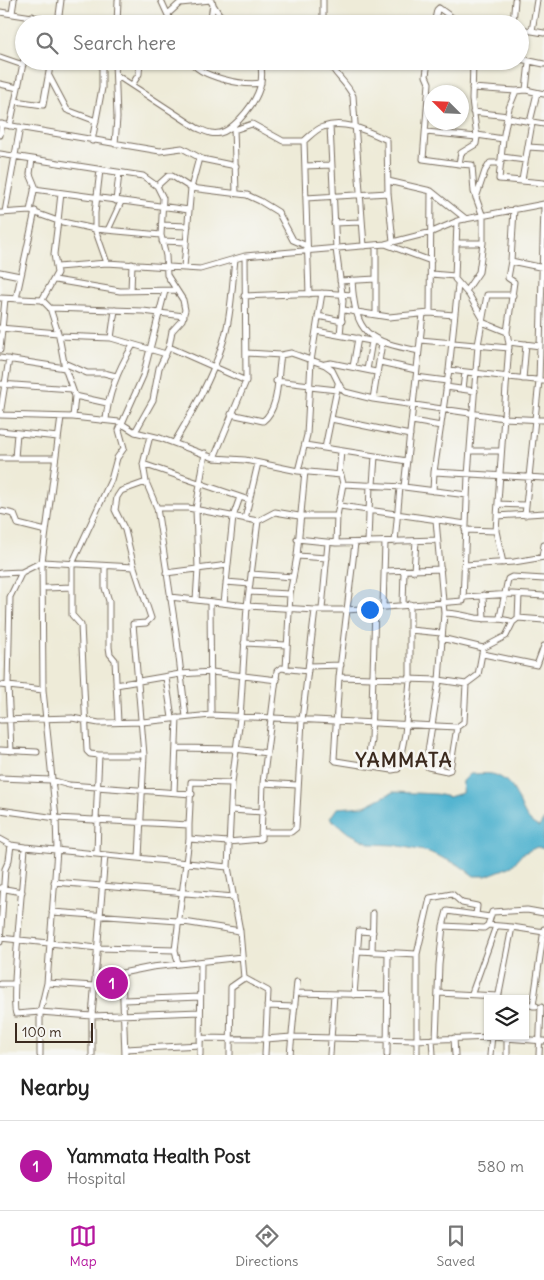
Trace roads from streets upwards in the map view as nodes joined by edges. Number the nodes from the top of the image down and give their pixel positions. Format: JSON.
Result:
{"nodes":[{"id":1,"x":14,"y":0,"type":"edge"},
{"id":2,"x":61,"y":0,"type":"edge"},
{"id":3,"x":118,"y":0,"type":"edge"},
{"id":4,"x":161,"y":0,"type":"edge"},
{"id":5,"x":323,"y":0,"type":"edge"},
{"id":6,"x":515,"y":0,"type":"edge"},
{"id":7,"x":537,"y":0,"type":"edge"},
{"id":8,"x":211,"y":1,"type":"edge"},
{"id":9,"x":0,"y":12,"type":"edge"},
{"id":10,"x":12,"y":13,"type":"junction"},
{"id":11,"x":168,"y":14,"type":"joint"},
{"id":12,"x":25,"y":15,"type":"edge"},
{"id":13,"x":60,"y":15,"type":"edge"},
{"id":14,"x":117,"y":15,"type":"edge"},
{"id":15,"x":210,"y":15,"type":"edge"},
{"id":16,"x":220,"y":15,"type":"edge"},
{"id":17,"x":323,"y":15,"type":"edge"},
{"id":18,"x":435,"y":15,"type":"edge"},
{"id":19,"x":449,"y":15,"type":"edge"},
{"id":20,"x":514,"y":15,"type":"edge"},
{"id":21,"x":529,"y":30,"type":"edge"},
{"id":22,"x":532,"y":31,"type":"junction"},
{"id":23,"x":544,"y":33,"type":"edge"},
{"id":24,"x":0,"y":57,"type":"edge"},
{"id":25,"x":15,"y":60,"type":"edge"},
{"id":26,"x":529,"y":62,"type":"edge"},
{"id":27,"x":544,"y":64,"type":"edge"},
{"id":28,"x":21,"y":70,"type":"edge"},
{"id":29,"x":49,"y":70,"type":"edge"},
{"id":30,"x":102,"y":70,"type":"edge"},
{"id":31,"x":116,"y":70,"type":"edge"},
{"id":32,"x":139,"y":70,"type":"edge"},
{"id":33,"x":201,"y":70,"type":"edge"},
{"id":34,"x":260,"y":70,"type":"edge"},
{"id":35,"x":334,"y":70,"type":"edge"},
{"id":36,"x":427,"y":70,"type":"edge"},
{"id":37,"x":473,"y":70,"type":"edge"},
{"id":38,"x":528,"y":70,"type":"edge"},
{"id":39,"x":116,"y":75,"type":"junction"},
{"id":40,"x":48,"y":76,"type":"junction"},
{"id":41,"x":261,"y":83,"type":"junction"},
{"id":42,"x":0,"y":84,"type":"edge"},
{"id":43,"x":132,"y":85,"type":"junction"},
{"id":44,"x":18,"y":88,"type":"junction"},
{"id":45,"x":472,"y":88,"type":"junction"},
{"id":46,"x":526,"y":90,"type":"junction"},
{"id":47,"x":516,"y":91,"type":"junction"},
{"id":48,"x":537,"y":93,"type":"junction"},
{"id":49,"x":544,"y":94,"type":"edge"},
{"id":50,"x":15,"y":101,"type":"junction"},
{"id":51,"x":474,"y":112,"type":"junction"},
{"id":52,"x":508,"y":117,"type":"junction"},
{"id":53,"x":96,"y":121,"type":"junction"},
{"id":54,"x":531,"y":123,"type":"junction"},
{"id":55,"x":1,"y":124,"type":"edge"},
{"id":56,"x":544,"y":124,"type":"edge"},
{"id":57,"x":10,"y":126,"type":"junction"},
{"id":58,"x":330,"y":126,"type":"junction"},
{"id":59,"x":234,"y":127,"type":"junction"},
{"id":60,"x":356,"y":127,"type":"junction"},
{"id":61,"x":20,"y":128,"type":"junction"},
{"id":62,"x":426,"y":132,"type":"junction"},
{"id":63,"x":0,"y":135,"type":"edge"},
{"id":64,"x":477,"y":136,"type":"junction"},
{"id":65,"x":503,"y":139,"type":"junction"},
{"id":66,"x":92,"y":141,"type":"junction"},
{"id":67,"x":304,"y":141,"type":"junction"},
{"id":68,"x":115,"y":144,"type":"junction"},
{"id":69,"x":528,"y":146,"type":"junction"},
{"id":70,"x":544,"y":148,"type":"edge"},
{"id":71,"x":0,"y":154,"type":"edge"},
{"id":72,"x":15,"y":156,"type":"junction"},
{"id":73,"x":199,"y":158,"type":"junction"},
{"id":74,"x":32,"y":159,"type":"junction"},
{"id":75,"x":502,"y":160,"type":"junction"},
{"id":76,"x":525,"y":160,"type":"junction"},
{"id":77,"x":459,"y":164,"type":"junction"},
{"id":78,"x":331,"y":165,"type":"junction"},
{"id":79,"x":236,"y":166,"type":"junction"},
{"id":80,"x":305,"y":166,"type":"junction"},
{"id":81,"x":100,"y":170,"type":"junction"},
{"id":82,"x":119,"y":173,"type":"junction"},
{"id":83,"x":522,"y":180,"type":"junction"},
{"id":84,"x":388,"y":181,"type":"junction"},
{"id":85,"x":544,"y":183,"type":"edge"},
{"id":86,"x":157,"y":186,"type":"junction"},
{"id":87,"x":191,"y":188,"type":"junction"},
{"id":88,"x":34,"y":189,"type":"junction"},
{"id":89,"x":432,"y":191,"type":"junction"},
{"id":90,"x":388,"y":192,"type":"junction"},
{"id":91,"x":62,"y":193,"type":"junction"},
{"id":92,"x":236,"y":193,"type":"junction"},
{"id":93,"x":360,"y":194,"type":"junction"},
{"id":94,"x":332,"y":197,"type":"junction"},
{"id":95,"x":97,"y":198,"type":"junction"},
{"id":96,"x":306,"y":198,"type":"junction"},
{"id":97,"x":476,"y":199,"type":"junction"},
{"id":98,"x":118,"y":201,"type":"junction"},
{"id":99,"x":544,"y":206,"type":"edge"},
{"id":100,"x":162,"y":208,"type":"junction"},
{"id":101,"x":514,"y":209,"type":"junction"},
{"id":102,"x":189,"y":210,"type":"junction"},
{"id":103,"x":33,"y":211,"type":"junction"},
{"id":104,"x":2,"y":212,"type":"edge"},
{"id":105,"x":483,"y":217,"type":"junction"},
{"id":106,"x":466,"y":219,"type":"junction"},
{"id":107,"x":58,"y":221,"type":"junction"},
{"id":108,"x":458,"y":221,"type":"junction"},
{"id":109,"x":360,"y":222,"type":"junction"},
{"id":110,"x":334,"y":223,"type":"junction"},
{"id":111,"x":161,"y":225,"type":"junction"},
{"id":112,"x":188,"y":226,"type":"junction"},
{"id":113,"x":95,"y":229,"type":"junction"},
{"id":114,"x":108,"y":230,"type":"junction"},
{"id":115,"x":432,"y":232,"type":"junction"},
{"id":116,"x":161,"y":238,"type":"junction"},
{"id":117,"x":186,"y":242,"type":"junction"},
{"id":118,"x":393,"y":242,"type":"junction"},
{"id":119,"x":456,"y":243,"type":"junction"},
{"id":120,"x":483,"y":243,"type":"junction"},
{"id":121,"x":385,"y":244,"type":"junction"},
{"id":122,"x":376,"y":245,"type":"junction"},
{"id":123,"x":364,"y":246,"type":"junction"},
{"id":124,"x":307,"y":249,"type":"junction"},
{"id":125,"x":336,"y":249,"type":"junction"},
{"id":126,"x":246,"y":256,"type":"junction"},
{"id":127,"x":235,"y":259,"type":"junction"},
{"id":128,"x":431,"y":261,"type":"junction"},
{"id":129,"x":511,"y":261,"type":"junction"},
{"id":130,"x":107,"y":263,"type":"junction"},
{"id":131,"x":132,"y":264,"type":"junction"},
{"id":132,"x":167,"y":266,"type":"junction"},
{"id":133,"x":57,"y":267,"type":"junction"},
{"id":134,"x":184,"y":267,"type":"junction"},
{"id":135,"x":544,"y":268,"type":"edge"},
{"id":136,"x":0,"y":272,"type":"edge"},
{"id":137,"x":431,"y":274,"type":"junction"},
{"id":138,"x":20,"y":276,"type":"junction"},
{"id":139,"x":455,"y":276,"type":"junction"},
{"id":140,"x":376,"y":279,"type":"junction"},
{"id":141,"x":55,"y":280,"type":"junction"},
{"id":142,"x":352,"y":280,"type":"junction"},
{"id":143,"x":340,"y":281,"type":"junction"},
{"id":144,"x":458,"y":285,"type":"junction"},
{"id":145,"x":176,"y":290,"type":"junction"},
{"id":146,"x":131,"y":291,"type":"junction"},
{"id":147,"x":165,"y":291,"type":"junction"},
{"id":148,"x":466,"y":291,"type":"junction"},
{"id":149,"x":322,"y":293,"type":"junction"},
{"id":150,"x":309,"y":294,"type":"junction"},
{"id":151,"x":342,"y":295,"type":"junction"},
{"id":152,"x":353,"y":295,"type":"junction"},
{"id":153,"x":513,"y":295,"type":"junction"},
{"id":154,"x":244,"y":296,"type":"junction"},
{"id":155,"x":3,"y":299,"type":"edge"},
{"id":156,"x":16,"y":299,"type":"junction"},
{"id":157,"x":42,"y":300,"type":"junction"},
{"id":158,"x":50,"y":308,"type":"junction"},
{"id":159,"x":115,"y":310,"type":"junction"},
{"id":160,"x":344,"y":310,"type":"junction"},
{"id":161,"x":355,"y":312,"type":"junction"},
{"id":162,"x":160,"y":313,"type":"junction"},
{"id":163,"x":430,"y":313,"type":"junction"},
{"id":164,"x":423,"y":314,"type":"junction"},
{"id":165,"x":376,"y":315,"type":"junction"},
{"id":166,"x":454,"y":315,"type":"junction"},
{"id":167,"x":184,"y":316,"type":"junction"},
{"id":168,"x":318,"y":316,"type":"junction"},
{"id":169,"x":342,"y":320,"type":"junction"},
{"id":170,"x":482,"y":320,"type":"junction"},
{"id":171,"x":1,"y":328,"type":"edge"},
{"id":172,"x":316,"y":331,"type":"junction"},
{"id":173,"x":507,"y":332,"type":"junction"},
{"id":174,"x":58,"y":334,"type":"junction"},
{"id":175,"x":340,"y":335,"type":"junction"},
{"id":176,"x":111,"y":338,"type":"junction"},
{"id":177,"x":358,"y":338,"type":"junction"},
{"id":178,"x":420,"y":340,"type":"junction"},
{"id":179,"x":372,"y":341,"type":"junction"},
{"id":180,"x":451,"y":342,"type":"junction"},
{"id":181,"x":382,"y":343,"type":"junction"},
{"id":182,"x":526,"y":344,"type":"junction"},
{"id":183,"x":133,"y":345,"type":"junction"},
{"id":184,"x":478,"y":345,"type":"junction"},
{"id":185,"x":509,"y":345,"type":"junction"},
{"id":186,"x":540,"y":346,"type":"junction"},
{"id":187,"x":169,"y":347,"type":"junction"},
{"id":188,"x":0,"y":350,"type":"edge"},
{"id":189,"x":150,"y":350,"type":"junction"},
{"id":190,"x":419,"y":351,"type":"junction"},
{"id":191,"x":247,"y":352,"type":"junction"},
{"id":192,"x":166,"y":354,"type":"junction"},
{"id":193,"x":281,"y":355,"type":"junction"},
{"id":194,"x":0,"y":358,"type":"edge"},
{"id":195,"x":9,"y":359,"type":"junction"},
{"id":196,"x":311,"y":361,"type":"junction"},
{"id":197,"x":380,"y":362,"type":"junction"},
{"id":198,"x":325,"y":364,"type":"junction"},
{"id":199,"x":542,"y":364,"type":"edge"},
{"id":200,"x":64,"y":365,"type":"junction"},
{"id":201,"x":214,"y":367,"type":"junction"},
{"id":202,"x":353,"y":367,"type":"junction"},
{"id":203,"x":367,"y":370,"type":"junction"},
{"id":204,"x":416,"y":370,"type":"junction"},
{"id":205,"x":449,"y":370,"type":"junction"},
{"id":206,"x":376,"y":372,"type":"junction"},
{"id":207,"x":465,"y":372,"type":"junction"},
{"id":208,"x":476,"y":374,"type":"junction"},
{"id":209,"x":116,"y":376,"type":"junction"},
{"id":210,"x":416,"y":377,"type":"junction"},
{"id":211,"x":507,"y":377,"type":"junction"},
{"id":212,"x":523,"y":379,"type":"junction"},
{"id":213,"x":246,"y":381,"type":"junction"},
{"id":214,"x":276,"y":381,"type":"junction"},
{"id":215,"x":541,"y":381,"type":"edge"},
{"id":216,"x":3,"y":384,"type":"edge"},
{"id":217,"x":446,"y":384,"type":"junction"},
{"id":218,"x":310,"y":386,"type":"junction"},
{"id":219,"x":338,"y":387,"type":"junction"},
{"id":220,"x":72,"y":388,"type":"junction"},
{"id":221,"x":463,"y":389,"type":"junction"},
{"id":222,"x":475,"y":392,"type":"junction"},
{"id":223,"x":75,"y":396,"type":"junction"},
{"id":224,"x":373,"y":399,"type":"junction"},
{"id":225,"x":107,"y":403,"type":"junction"},
{"id":226,"x":413,"y":404,"type":"junction"},
{"id":227,"x":443,"y":408,"type":"junction"},
{"id":228,"x":474,"y":412,"type":"junction"},
{"id":229,"x":232,"y":414,"type":"junction"},
{"id":230,"x":0,"y":415,"type":"edge"},
{"id":231,"x":61,"y":417,"type":"junction"},
{"id":232,"x":73,"y":417,"type":"junction"},
{"id":233,"x":504,"y":418,"type":"junction"},
{"id":234,"x":331,"y":419,"type":"junction"},
{"id":235,"x":106,"y":420,"type":"junction"},
{"id":236,"x":534,"y":420,"type":"junction"},
{"id":237,"x":544,"y":420,"type":"edge"},
{"id":238,"x":412,"y":421,"type":"junction"},
{"id":239,"x":123,"y":424,"type":"junction"},
{"id":240,"x":440,"y":426,"type":"junction"},
{"id":241,"x":0,"y":431,"type":"edge"},
{"id":242,"x":135,"y":432,"type":"junction"},
{"id":243,"x":17,"y":433,"type":"junction"},
{"id":244,"x":410,"y":435,"type":"junction"},
{"id":245,"x":58,"y":436,"type":"junction"},
{"id":246,"x":150,"y":436,"type":"junction"},
{"id":247,"x":174,"y":443,"type":"junction"},
{"id":248,"x":305,"y":445,"type":"junction"},
{"id":249,"x":325,"y":448,"type":"junction"},
{"id":250,"x":341,"y":451,"type":"junction"},
{"id":251,"x":470,"y":451,"type":"junction"},
{"id":252,"x":501,"y":451,"type":"junction"},
{"id":253,"x":205,"y":454,"type":"junction"},
{"id":254,"x":375,"y":456,"type":"junction"},
{"id":255,"x":0,"y":458,"type":"edge"},
{"id":256,"x":15,"y":458,"type":"junction"},
{"id":257,"x":55,"y":458,"type":"junction"},
{"id":258,"x":214,"y":458,"type":"junction"},
{"id":259,"x":407,"y":461,"type":"junction"},
{"id":260,"x":258,"y":463,"type":"junction"},
{"id":261,"x":143,"y":464,"type":"junction"},
{"id":262,"x":298,"y":471,"type":"junction"},
{"id":263,"x":305,"y":471,"type":"junction"},
{"id":264,"x":434,"y":472,"type":"junction"},
{"id":265,"x":339,"y":475,"type":"junction"},
{"id":266,"x":468,"y":475,"type":"junction"},
{"id":267,"x":499,"y":476,"type":"junction"},
{"id":268,"x":528,"y":477,"type":"junction"},
{"id":269,"x":544,"y":478,"type":"edge"},
{"id":270,"x":146,"y":482,"type":"junction"},
{"id":271,"x":200,"y":482,"type":"junction"},
{"id":272,"x":343,"y":484,"type":"junction"},
{"id":273,"x":371,"y":485,"type":"junction"},
{"id":274,"x":402,"y":487,"type":"junction"},
{"id":275,"x":433,"y":491,"type":"junction"},
{"id":276,"x":467,"y":495,"type":"junction"},
{"id":277,"x":240,"y":497,"type":"junction"},
{"id":278,"x":249,"y":500,"type":"junction"},
{"id":279,"x":498,"y":504,"type":"junction"},
{"id":280,"x":524,"y":505,"type":"junction"},
{"id":281,"x":340,"y":506,"type":"junction"},
{"id":282,"x":157,"y":508,"type":"junction"},
{"id":283,"x":196,"y":509,"type":"junction"},
{"id":284,"x":369,"y":510,"type":"junction"},
{"id":285,"x":0,"y":511,"type":"edge"},
{"id":286,"x":544,"y":513,"type":"edge"},
{"id":287,"x":525,"y":514,"type":"junction"},
{"id":288,"x":396,"y":515,"type":"junction"},
{"id":289,"x":299,"y":516,"type":"junction"},
{"id":290,"x":337,"y":516,"type":"junction"},
{"id":291,"x":497,"y":516,"type":"junction"},
{"id":292,"x":234,"y":517,"type":"junction"},
{"id":293,"x":245,"y":519,"type":"junction"},
{"id":294,"x":436,"y":520,"type":"junction"},
{"id":295,"x":258,"y":521,"type":"junction"},
{"id":296,"x":466,"y":527,"type":"junction"},
{"id":297,"x":46,"y":531,"type":"junction"},
{"id":298,"x":496,"y":531,"type":"junction"},
{"id":299,"x":298,"y":539,"type":"junction"},
{"id":300,"x":437,"y":540,"type":"junction"},
{"id":301,"x":416,"y":541,"type":"junction"},
{"id":302,"x":395,"y":542,"type":"junction"},
{"id":303,"x":328,"y":543,"type":"junction"},
{"id":304,"x":336,"y":543,"type":"junction"},
{"id":305,"x":355,"y":543,"type":"junction"},
{"id":306,"x":368,"y":543,"type":"junction"},
{"id":307,"x":386,"y":543,"type":"junction"},
{"id":308,"x":544,"y":545,"type":"edge"},
{"id":309,"x":297,"y":556,"type":"junction"},
{"id":310,"x":543,"y":557,"type":"edge"},
{"id":311,"x":327,"y":558,"type":"junction"},
{"id":312,"x":42,"y":562,"type":"junction"},
{"id":313,"x":502,"y":563,"type":"junction"},
{"id":314,"x":72,"y":564,"type":"junction"},
{"id":315,"x":464,"y":564,"type":"junction"},
{"id":316,"x":105,"y":566,"type":"junction"},
{"id":317,"x":228,"y":566,"type":"junction"},
{"id":318,"x":134,"y":567,"type":"junction"},
{"id":319,"x":441,"y":569,"type":"junction"},
{"id":320,"x":198,"y":570,"type":"junction"},
{"id":321,"x":384,"y":571,"type":"junction"},
{"id":322,"x":404,"y":571,"type":"junction"},
{"id":323,"x":414,"y":571,"type":"junction"},
{"id":324,"x":22,"y":572,"type":"junction"},
{"id":325,"x":0,"y":573,"type":"edge"},
{"id":326,"x":166,"y":573,"type":"junction"},
{"id":327,"x":251,"y":574,"type":"junction"},
{"id":328,"x":293,"y":577,"type":"junction"},
{"id":329,"x":544,"y":579,"type":"edge"},
{"id":330,"x":226,"y":582,"type":"junction"},
{"id":331,"x":250,"y":584,"type":"junction"},
{"id":332,"x":72,"y":587,"type":"junction"},
{"id":333,"x":46,"y":588,"type":"dead end"},
{"id":334,"x":249,"y":592,"type":"junction"},
{"id":335,"x":290,"y":594,"type":"junction"},
{"id":336,"x":505,"y":594,"type":"junction"},
{"id":337,"x":483,"y":595,"type":"junction"},
{"id":338,"x":520,"y":595,"type":"junction"},
{"id":339,"x":544,"y":596,"type":"edge"},
{"id":340,"x":170,"y":597,"type":"junction"},
{"id":341,"x":465,"y":597,"type":"junction"},
{"id":342,"x":196,"y":600,"type":"junction"},
{"id":343,"x":210,"y":602,"type":"junction"},
{"id":344,"x":224,"y":603,"type":"junction"},
{"id":345,"x":443,"y":603,"type":"junction"},
{"id":346,"x":410,"y":604,"type":"junction"},
{"id":347,"x":403,"y":605,"type":"junction"},
{"id":348,"x":247,"y":606,"type":"junction"},
{"id":349,"x":382,"y":606,"type":"junction"},
{"id":350,"x":289,"y":608,"type":"junction"},
{"id":351,"x":375,"y":608,"type":"junction"},
{"id":352,"x":315,"y":610,"type":"junction"},
{"id":353,"x":322,"y":610,"type":"junction"},
{"id":354,"x":347,"y":610,"type":"junction"},
{"id":355,"x":444,"y":613,"type":"junction"},
{"id":356,"x":500,"y":617,"type":"junction"},
{"id":357,"x":484,"y":619,"type":"junction"},
{"id":358,"x":515,"y":620,"type":"junction"},
{"id":359,"x":544,"y":620,"type":"edge"},
{"id":360,"x":410,"y":630,"type":"junction"},
{"id":361,"x":441,"y":636,"type":"junction"},
{"id":362,"x":244,"y":643,"type":"junction"},
{"id":363,"x":287,"y":646,"type":"junction"},
{"id":364,"x":544,"y":646,"type":"edge"},
{"id":365,"x":0,"y":648,"type":"edge"},
{"id":366,"x":8,"y":648,"type":"junction"},
{"id":367,"x":483,"y":651,"type":"junction"},
{"id":368,"x":341,"y":665,"type":"junction"},
{"id":369,"x":308,"y":668,"type":"junction"},
{"id":370,"x":286,"y":669,"type":"junction"},
{"id":371,"x":212,"y":672,"type":"junction"},
{"id":372,"x":180,"y":674,"type":"junction"},
{"id":373,"x":242,"y":677,"type":"junction"},
{"id":374,"x":340,"y":677,"type":"junction"},
{"id":375,"x":166,"y":678,"type":"junction"},
{"id":376,"x":374,"y":678,"type":"junction"},
{"id":377,"x":277,"y":680,"type":"junction"},
{"id":378,"x":410,"y":680,"type":"junction"},
{"id":379,"x":439,"y":680,"type":"junction"},
{"id":380,"x":139,"y":683,"type":"junction"},
{"id":381,"x":466,"y":684,"type":"junction"},
{"id":382,"x":0,"y":685,"type":"edge"},
{"id":383,"x":8,"y":685,"type":"junction"},
{"id":384,"x":116,"y":685,"type":"junction"},
{"id":385,"x":43,"y":690,"type":"junction"},
{"id":386,"x":210,"y":715,"type":"junction"},
{"id":387,"x":186,"y":717,"type":"junction"},
{"id":388,"x":175,"y":718,"type":"junction"},
{"id":389,"x":240,"y":718,"type":"junction"},
{"id":390,"x":44,"y":719,"type":"junction"},
{"id":391,"x":272,"y":719,"type":"junction"},
{"id":392,"x":0,"y":720,"type":"edge"},
{"id":393,"x":9,"y":720,"type":"junction"},
{"id":394,"x":302,"y":720,"type":"junction"},
{"id":395,"x":86,"y":721,"type":"junction"},
{"id":396,"x":338,"y":721,"type":"junction"},
{"id":397,"x":118,"y":722,"type":"junction"},
{"id":398,"x":142,"y":722,"type":"junction"},
{"id":399,"x":371,"y":722,"type":"junction"},
{"id":400,"x":405,"y":723,"type":"junction"},
{"id":401,"x":433,"y":725,"type":"junction"},
{"id":402,"x":457,"y":726,"type":"junction"},
{"id":403,"x":178,"y":748,"type":"junction"},
{"id":404,"x":235,"y":749,"type":"junction"},
{"id":405,"x":0,"y":750,"type":"edge"},
{"id":406,"x":11,"y":751,"type":"junction"},
{"id":407,"x":37,"y":752,"type":"dead end"},
{"id":408,"x":267,"y":753,"type":"junction"},
{"id":409,"x":99,"y":755,"type":"junction"},
{"id":410,"x":144,"y":755,"type":"junction"},
{"id":411,"x":367,"y":766,"type":"junction"},
{"id":412,"x":0,"y":778,"type":"edge"},
{"id":413,"x":51,"y":780,"type":"junction"},
{"id":414,"x":232,"y":783,"type":"junction"},
{"id":415,"x":263,"y":783,"type":"junction"},
{"id":416,"x":297,"y":785,"type":"junction"},
{"id":417,"x":98,"y":788,"type":"junction"},
{"id":418,"x":144,"y":791,"type":"junction"},
{"id":419,"x":174,"y":793,"type":"junction"},
{"id":420,"x":192,"y":794,"type":"junction"},
{"id":421,"x":0,"y":810,"type":"edge"},
{"id":422,"x":231,"y":810,"type":"junction"},
{"id":423,"x":262,"y":812,"type":"junction"},
{"id":424,"x":56,"y":818,"type":"junction"},
{"id":425,"x":97,"y":821,"type":"junction"},
{"id":426,"x":143,"y":823,"type":"junction"},
{"id":427,"x":189,"y":825,"type":"junction"},
{"id":428,"x":262,"y":832,"type":"junction"},
{"id":429,"x":0,"y":839,"type":"edge"},
{"id":430,"x":189,"y":840,"type":"junction"},
{"id":431,"x":228,"y":842,"type":"junction"},
{"id":432,"x":11,"y":845,"type":"junction"},
{"id":433,"x":25,"y":847,"type":"junction"},
{"id":434,"x":57,"y":850,"type":"junction"},
{"id":435,"x":97,"y":854,"type":"junction"},
{"id":436,"x":105,"y":855,"type":"junction"},
{"id":437,"x":139,"y":858,"type":"junction"},
{"id":438,"x":184,"y":864,"type":"junction"},
{"id":439,"x":228,"y":867,"type":"junction"},
{"id":440,"x":54,"y":882,"type":"junction"},
{"id":441,"x":103,"y":885,"type":"junction"},
{"id":442,"x":2,"y":888,"type":"edge"},
{"id":443,"x":22,"y":892,"type":"junction"},
{"id":444,"x":182,"y":893,"type":"junction"},
{"id":445,"x":234,"y":897,"type":"junction"},
{"id":446,"x":52,"y":912,"type":"junction"},
{"id":447,"x":373,"y":913,"type":"dead end"},
{"id":448,"x":544,"y":913,"type":"edge"},
{"id":449,"x":476,"y":915,"type":"junction"},
{"id":450,"x":100,"y":916,"type":"junction"},
{"id":451,"x":490,"y":917,"type":"junction"},
{"id":452,"x":178,"y":921,"type":"junction"},
{"id":453,"x":488,"y":925,"type":"junction"},
{"id":454,"x":443,"y":926,"type":"junction"},
{"id":455,"x":496,"y":926,"type":"junction"},
{"id":456,"x":512,"y":927,"type":"junction"},
{"id":457,"x":240,"y":931,"type":"junction"},
{"id":458,"x":544,"y":931,"type":"edge"},
{"id":459,"x":372,"y":932,"type":"junction"},
{"id":460,"x":0,"y":938,"type":"edge"},
{"id":461,"x":19,"y":941,"type":"junction"},
{"id":462,"x":0,"y":942,"type":"edge"},
{"id":463,"x":49,"y":943,"type":"junction"},
{"id":464,"x":98,"y":948,"type":"junction"},
{"id":465,"x":175,"y":950,"type":"junction"},
{"id":466,"x":358,"y":951,"type":"junction"},
{"id":467,"x":372,"y":952,"type":"junction"},
{"id":468,"x":388,"y":953,"type":"junction"},
{"id":469,"x":418,"y":954,"type":"junction"},
{"id":470,"x":242,"y":957,"type":"junction"},
{"id":471,"x":201,"y":962,"type":"junction"},
{"id":472,"x":178,"y":963,"type":"junction"},
{"id":473,"x":122,"y":973,"type":"junction"},
{"id":474,"x":95,"y":974,"type":"junction"},
{"id":475,"x":244,"y":978,"type":"junction"},
{"id":476,"x":297,"y":982,"type":"dead end"},
{"id":477,"x":47,"y":983,"type":"junction"},
{"id":478,"x":0,"y":984,"type":"edge"},
{"id":479,"x":13,"y":984,"type":"junction"},
{"id":480,"x":94,"y":986,"type":"junction"},
{"id":481,"x":296,"y":992,"type":"junction"},
{"id":482,"x":438,"y":993,"type":"junction"},
{"id":483,"x":472,"y":993,"type":"junction"},
{"id":484,"x":334,"y":994,"type":"junction"},
{"id":485,"x":354,"y":994,"type":"junction"},
{"id":486,"x":388,"y":995,"type":"junction"},
{"id":487,"x":485,"y":995,"type":"edge"},
{"id":488,"x":498,"y":995,"type":"edge"},
{"id":489,"x":200,"y":997,"type":"junction"},
{"id":490,"x":124,"y":1000,"type":"junction"},
{"id":491,"x":529,"y":1005,"type":"edge"},
{"id":492,"x":266,"y":1006,"type":"junction"},
{"id":493,"x":533,"y":1006,"type":"junction"},
{"id":494,"x":295,"y":1007,"type":"junction"},
{"id":495,"x":542,"y":1007,"type":"edge"},
{"id":496,"x":40,"y":1012,"type":"junction"},
{"id":497,"x":200,"y":1012,"type":"junction"},
{"id":498,"x":92,"y":1016,"type":"junction"},
{"id":499,"x":125,"y":1016,"type":"junction"},
{"id":500,"x":292,"y":1037,"type":"junction"},
{"id":501,"x":484,"y":1037,"type":"edge"},
{"id":502,"x":201,"y":1038,"type":"junction"},
{"id":503,"x":454,"y":1038,"type":"junction"},
{"id":504,"x":331,"y":1039,"type":"junction"},
{"id":505,"x":434,"y":1039,"type":"junction"},
{"id":506,"x":230,"y":1040,"type":"junction"},
{"id":507,"x":265,"y":1040,"type":"junction"},
{"id":508,"x":388,"y":1040,"type":"junction"},
{"id":509,"x":415,"y":1040,"type":"junction"},
{"id":510,"x":492,"y":1040,"type":"edge"},
{"id":511,"x":507,"y":1040,"type":"edge"},
{"id":512,"x":541,"y":1041,"type":"edge"},
{"id":513,"x":200,"y":1045,"type":"junction"},
{"id":514,"x":126,"y":1052,"type":"edge"},
{"id":515,"x":40,"y":1055,"type":"edge"},
{"id":516,"x":92,"y":1055,"type":"edge"},
{"id":517,"x":200,"y":1055,"type":"edge"},
{"id":518,"x":230,"y":1055,"type":"edge"},
{"id":519,"x":265,"y":1055,"type":"edge"},
{"id":520,"x":290,"y":1055,"type":"edge"},
{"id":521,"x":330,"y":1055,"type":"edge"},
{"id":522,"x":388,"y":1055,"type":"edge"},
{"id":523,"x":417,"y":1055,"type":"edge"},
{"id":524,"x":433,"y":1055,"type":"edge"},
{"id":525,"x":455,"y":1055,"type":"edge"},
{"id":526,"x":490,"y":1055,"type":"edge"},
{"id":527,"x":507,"y":1055,"type":"edge"},
{"id":528,"x":539,"y":1055,"type":"edge"}],
"edges":[{"from":1,"to":10,"type":"street"},
{"from":2,"to":13,"type":"street"},
{"from":3,"to":14,"type":"street"},
{"from":4,"to":11,"type":"street"},
{"from":5,"to":17,"type":"street"},
{"from":6,"to":20,"type":"street"},
{"from":7,"to":22,"type":"street"},
{"from":8,"to":11,"type":"street"},
{"from":8,"to":15,"type":"street"},
{"from":8,"to":16,"type":"street"},
{"from":9,"to":10,"type":"street"},
{"from":10,"to":12,"type":"street"},
{"from":18,"to":19,"type":"street"},
{"from":21,"to":22,"type":"street"},
{"from":22,"to":23,"type":"street"},
{"from":24,"to":25,"type":"street"},
{"from":26,"to":27,"type":"street"},
{"from":28,"to":44,"type":"street"},
{"from":29,"to":40,"type":"street"},
{"from":30,"to":53,"type":"street"},
{"from":31,"to":39,"type":"street"},
{"from":32,"to":43,"type":"street"},
{"from":33,"to":41,"type":"street"},
{"from":34,"to":41,"type":"street"},
{"from":35,"to":60,"type":"street"},
{"from":36,"to":62,"type":"street"},
{"from":37,"to":45,"type":"street"},
{"from":38,"to":46,"type":"street"},
{"from":39,"to":43,"type":"street"},
{"from":39,"to":68,"type":"street"},
{"from":40,"to":50,"type":"street"},
{"from":40,"to":53,"type":"street"},
{"from":41,"to":59,"type":"street"},
{"from":42,"to":44,"type":"street"},
{"from":43,"to":59,"type":"street"},
{"from":44,"to":50,"type":"street"},
{"from":45,"to":47,"type":"street"},
{"from":45,"to":51,"type":"street"},
{"from":46,"to":47,"type":"street"},
{"from":46,"to":48,"type":"street"},
{"from":47,"to":52,"type":"street"},
{"from":48,"to":49,"type":"street"},
{"from":48,"to":54,"type":"street"},
{"from":50,"to":57,"type":"street"},
{"from":51,"to":52,"type":"street"},
{"from":51,"to":64,"type":"street"},
{"from":52,"to":54,"type":"street"},
{"from":52,"to":65,"type":"street"},
{"from":53,"to":66,"type":"street"},
{"from":54,"to":56,"type":"street"},
{"from":54,"to":69,"type":"street"},
{"from":55,"to":57,"type":"street"},
{"from":55,"to":63,"type":"street"},
{"from":57,"to":61,"type":"street"},
{"from":58,"to":60,"type":"street"},
{"from":58,"to":67,"type":"street"},
{"from":58,"to":78,"type":"street"},
{"from":59,"to":67,"type":"street"},
{"from":59,"to":79,"type":"street"},
{"from":60,"to":84,"type":"street"},
{"from":60,"to":93,"type":"street"},
{"from":61,"to":66,"type":"street"},
{"from":61,"to":72,"type":"street"},
{"from":62,"to":64,"type":"street"},
{"from":62,"to":77,"type":"street"},
{"from":64,"to":65,"type":"street"},
{"from":64,"to":77,"type":"street"},
{"from":65,"to":75,"type":"street"},
{"from":66,"to":68,"type":"street"},
{"from":67,"to":80,"type":"street"},
{"from":68,"to":73,"type":"street"},
{"from":69,"to":70,"type":"street"},
{"from":69,"to":76,"type":"street"},
{"from":71,"to":72,"type":"street"},
{"from":72,"to":74,"type":"street"},
{"from":72,"to":104,"type":"street"},
{"from":73,"to":79,"type":"street"},
{"from":73,"to":87,"type":"street"},
{"from":74,"to":81,"type":"street"},
{"from":74,"to":88,"type":"street"},
{"from":75,"to":76,"type":"street"},
{"from":75,"to":83,"type":"street"},
{"from":75,"to":97,"type":"street"},
{"from":76,"to":83,"type":"street"},
{"from":77,"to":97,"type":"street"},
{"from":78,"to":80,"type":"street"},
{"from":78,"to":94,"type":"street"},
{"from":79,"to":92,"type":"street"},
{"from":80,"to":96,"type":"street"},
{"from":81,"to":82,"type":"street"},
{"from":81,"to":95,"type":"street"},
{"from":82,"to":86,"type":"street"},
{"from":82,"to":98,"type":"street"},
{"from":83,"to":85,"type":"street"},
{"from":84,"to":89,"type":"street"},
{"from":84,"to":90,"type":"street"},
{"from":86,"to":87,"type":"street"},
{"from":86,"to":100,"type":"street"},
{"from":87,"to":92,"type":"street"},
{"from":87,"to":102,"type":"street"},
{"from":88,"to":91,"type":"street"},
{"from":88,"to":103,"type":"street"},
{"from":89,"to":106,"type":"street"},
{"from":89,"to":115,"type":"street"},
{"from":90,"to":93,"type":"street"},
{"from":90,"to":118,"type":"street"},
{"from":91,"to":95,"type":"street"},
{"from":91,"to":107,"type":"street"},
{"from":92,"to":124,"type":"street"},
{"from":93,"to":94,"type":"street"},
{"from":93,"to":109,"type":"street"},
{"from":94,"to":96,"type":"street"},
{"from":94,"to":110,"type":"street"},
{"from":95,"to":98,"type":"street"},
{"from":95,"to":113,"type":"street"},
{"from":96,"to":124,"type":"street"},
{"from":97,"to":105,"type":"street"},
{"from":98,"to":100,"type":"street"},
{"from":98,"to":114,"type":"street"},
{"from":99,"to":101,"type":"street"},
{"from":99,"to":135,"type":"street"},
{"from":100,"to":102,"type":"street"},
{"from":100,"to":111,"type":"street"},
{"from":101,"to":105,"type":"street"},
{"from":101,"to":129,"type":"street"},
{"from":102,"to":112,"type":"street"},
{"from":103,"to":104,"type":"street"},
{"from":103,"to":107,"type":"street"},
{"from":103,"to":138,"type":"street"},
{"from":105,"to":106,"type":"street"},
{"from":105,"to":120,"type":"street"},
{"from":106,"to":108,"type":"street"},
{"from":107,"to":113,"type":"street"},
{"from":107,"to":133,"type":"street"},
{"from":108,"to":115,"type":"street"},
{"from":108,"to":119,"type":"street"},
{"from":109,"to":110,"type":"street"},
{"from":109,"to":123,"type":"street"},
{"from":110,"to":125,"type":"street"},
{"from":111,"to":112,"type":"street"},
{"from":111,"to":116,"type":"street"},
{"from":112,"to":117,"type":"street"},
{"from":113,"to":114,"type":"street"},
{"from":113,"to":130,"type":"street"},
{"from":114,"to":116,"type":"street"},
{"from":115,"to":118,"type":"street"},
{"from":115,"to":128,"type":"street"},
{"from":116,"to":117,"type":"street"},
{"from":116,"to":132,"type":"street"},
{"from":117,"to":134,"type":"street"},
{"from":118,"to":121,"type":"street"},
{"from":119,"to":120,"type":"street"},
{"from":119,"to":139,"type":"street"},
{"from":120,"to":148,"type":"street"},
{"from":121,"to":122,"type":"street"},
{"from":121,"to":128,"type":"street"},
{"from":122,"to":123,"type":"street"},
{"from":122,"to":140,"type":"street"},
{"from":123,"to":125,"type":"street"},
{"from":124,"to":125,"type":"street"},
{"from":124,"to":126,"type":"street"},
{"from":124,"to":150,"type":"street"},
{"from":125,"to":143,"type":"street"},
{"from":126,"to":127,"type":"street"},
{"from":126,"to":154,"type":"street"},
{"from":127,"to":134,"type":"street"},
{"from":127,"to":201,"type":"street"},
{"from":128,"to":137,"type":"street"},
{"from":129,"to":135,"type":"street"},
{"from":129,"to":153,"type":"street"},
{"from":130,"to":131,"type":"street"},
{"from":130,"to":133,"type":"street"},
{"from":131,"to":132,"type":"street"},
{"from":131,"to":146,"type":"street"},
{"from":132,"to":134,"type":"street"},
{"from":132,"to":145,"type":"street"},
{"from":133,"to":141,"type":"street"},
{"from":135,"to":186,"type":"street"},
{"from":136,"to":138,"type":"street"},
{"from":137,"to":139,"type":"street"},
{"from":137,"to":163,"type":"street"},
{"from":138,"to":156,"type":"street"},
{"from":139,"to":144,"type":"street"},
{"from":140,"to":142,"type":"street"},
{"from":140,"to":165,"type":"street"},
{"from":141,"to":146,"type":"street"},
{"from":141,"to":157,"type":"street"},
{"from":142,"to":143,"type":"street"},
{"from":142,"to":152,"type":"street"},
{"from":143,"to":151,"type":"street"},
{"from":144,"to":148,"type":"street"},
{"from":144,"to":166,"type":"street"},
{"from":145,"to":147,"type":"street"},
{"from":145,"to":167,"type":"street"},
{"from":146,"to":147,"type":"street"},
{"from":147,"to":162,"type":"street"},
{"from":148,"to":170,"type":"street"},
{"from":149,"to":150,"type":"street"},
{"from":149,"to":151,"type":"street"},
{"from":149,"to":168,"type":"street"},
{"from":150,"to":154,"type":"street"},
{"from":151,"to":152,"type":"street"},
{"from":151,"to":160,"type":"street"},
{"from":152,"to":161,"type":"street"},
{"from":153,"to":170,"type":"street"},
{"from":153,"to":173,"type":"street"},
{"from":154,"to":191,"type":"street"},
{"from":155,"to":156,"type":"street"},
{"from":155,"to":171,"type":"street"},
{"from":156,"to":157,"type":"street"},
{"from":157,"to":158,"type":"street"},
{"from":158,"to":159,"type":"street"},
{"from":158,"to":174,"type":"street"},
{"from":159,"to":162,"type":"street"},
{"from":159,"to":176,"type":"street"},
{"from":160,"to":161,"type":"street"},
{"from":160,"to":169,"type":"street"},
{"from":161,"to":165,"type":"street"},
{"from":161,"to":181,"type":"street"},
{"from":162,"to":167,"type":"street"},
{"from":162,"to":189,"type":"street"},
{"from":163,"to":164,"type":"street"},
{"from":163,"to":166,"type":"street"},
{"from":164,"to":165,"type":"street"},
{"from":164,"to":178,"type":"street"},
{"from":166,"to":180,"type":"street"},
{"from":167,"to":187,"type":"street"},
{"from":168,"to":169,"type":"street"},
{"from":168,"to":172,"type":"street"},
{"from":169,"to":175,"type":"street"},
{"from":170,"to":173,"type":"street"},
{"from":170,"to":184,"type":"street"},
{"from":171,"to":174,"type":"street"},
{"from":171,"to":188,"type":"street"},
{"from":172,"to":175,"type":"street"},
{"from":172,"to":196,"type":"street"},
{"from":173,"to":185,"type":"street"},
{"from":174,"to":176,"type":"street"},
{"from":174,"to":200,"type":"street"},
{"from":175,"to":177,"type":"street"},
{"from":176,"to":183,"type":"street"},
{"from":177,"to":179,"type":"street"},
{"from":177,"to":202,"type":"street"},
{"from":178,"to":180,"type":"street"},
{"from":178,"to":190,"type":"street"},
{"from":179,"to":181,"type":"street"},
{"from":179,"to":203,"type":"street"},
{"from":180,"to":184,"type":"street"},
{"from":180,"to":205,"type":"street"},
{"from":181,"to":190,"type":"street"},
{"from":181,"to":197,"type":"street"},
{"from":182,"to":185,"type":"street"},
{"from":182,"to":186,"type":"street"},
{"from":182,"to":212,"type":"street"},
{"from":183,"to":189,"type":"street"},
{"from":183,"to":209,"type":"street"},
{"from":184,"to":185,"type":"street"},
{"from":184,"to":208,"type":"street"},
{"from":185,"to":211,"type":"street"},
{"from":186,"to":199,"type":"street"},
{"from":187,"to":192,"type":"street"},
{"from":187,"to":201,"type":"street"},
{"from":189,"to":192,"type":"street"},
{"from":189,"to":239,"type":"street"},
{"from":190,"to":204,"type":"street"},
{"from":191,"to":193,"type":"street"},
{"from":191,"to":213,"type":"street"},
{"from":192,"to":242,"type":"street"},
{"from":193,"to":196,"type":"street"},
{"from":193,"to":214,"type":"street"},
{"from":194,"to":195,"type":"street"},
{"from":195,"to":200,"type":"street"},
{"from":195,"to":216,"type":"street"},
{"from":196,"to":198,"type":"street"},
{"from":196,"to":218,"type":"street"},
{"from":197,"to":204,"type":"street"},
{"from":197,"to":206,"type":"street"},
{"from":198,"to":202,"type":"street"},
{"from":198,"to":219,"type":"street"},
{"from":199,"to":215,"type":"street"},
{"from":200,"to":209,"type":"street"},
{"from":200,"to":220,"type":"street"},
{"from":201,"to":213,"type":"street"},
{"from":201,"to":247,"type":"street"},
{"from":202,"to":203,"type":"street"},
{"from":203,"to":206,"type":"street"},
{"from":204,"to":210,"type":"street"},
{"from":205,"to":207,"type":"street"},
{"from":205,"to":217,"type":"street"},
{"from":206,"to":224,"type":"street"},
{"from":207,"to":208,"type":"street"},
{"from":207,"to":221,"type":"street"},
{"from":208,"to":211,"type":"street"},
{"from":208,"to":222,"type":"street"},
{"from":209,"to":225,"type":"street"},
{"from":210,"to":217,"type":"street"},
{"from":210,"to":226,"type":"street"},
{"from":211,"to":212,"type":"street"},
{"from":211,"to":233,"type":"street"},
{"from":212,"to":215,"type":"street"},
{"from":213,"to":229,"type":"street"},
{"from":214,"to":218,"type":"street"},
{"from":214,"to":229,"type":"street"},
{"from":215,"to":236,"type":"street"},
{"from":216,"to":220,"type":"street"},
{"from":216,"to":230,"type":"street"},
{"from":217,"to":221,"type":"street"},
{"from":217,"to":227,"type":"street"},
{"from":218,"to":219,"type":"street"},
{"from":218,"to":248,"type":"street"},
{"from":219,"to":224,"type":"street"},
{"from":219,"to":234,"type":"street"},
{"from":220,"to":223,"type":"street"},
{"from":221,"to":222,"type":"street"},
{"from":222,"to":228,"type":"street"},
{"from":223,"to":225,"type":"street"},
{"from":223,"to":232,"type":"street"},
{"from":224,"to":226,"type":"street"},
{"from":225,"to":235,"type":"street"},
{"from":226,"to":227,"type":"street"},
{"from":226,"to":238,"type":"street"},
{"from":227,"to":228,"type":"street"},
{"from":227,"to":240,"type":"street"},
{"from":228,"to":233,"type":"street"},
{"from":228,"to":251,"type":"street"},
{"from":229,"to":258,"type":"street"},
{"from":230,"to":231,"type":"street"},
{"from":231,"to":232,"type":"street"},
{"from":231,"to":245,"type":"street"},
{"from":232,"to":235,"type":"street"},
{"from":233,"to":236,"type":"street"},
{"from":233,"to":252,"type":"street"},
{"from":234,"to":244,"type":"street"},
{"from":234,"to":249,"type":"street"},
{"from":235,"to":239,"type":"street"},
{"from":236,"to":237,"type":"street"},
{"from":236,"to":268,"type":"street"},
{"from":238,"to":240,"type":"street"},
{"from":238,"to":244,"type":"street"},
{"from":239,"to":242,"type":"street"},
{"from":239,"to":314,"type":"street"},
{"from":240,"to":264,"type":"street"},
{"from":241,"to":243,"type":"street"},
{"from":242,"to":246,"type":"street"},
{"from":243,"to":245,"type":"street"},
{"from":243,"to":256,"type":"street"},
{"from":244,"to":259,"type":"street"},
{"from":245,"to":257,"type":"street"},
{"from":246,"to":247,"type":"street"},
{"from":246,"to":261,"type":"street"},
{"from":247,"to":253,"type":"street"},
{"from":248,"to":249,"type":"street"},
{"from":248,"to":262,"type":"street"},
{"from":249,"to":250,"type":"street"},
{"from":250,"to":254,"type":"street"},
{"from":250,"to":265,"type":"street"},
{"from":251,"to":252,"type":"street"},
{"from":251,"to":266,"type":"street"},
{"from":252,"to":267,"type":"street"},
{"from":253,"to":258,"type":"street"},
{"from":253,"to":271,"type":"street"},
{"from":254,"to":259,"type":"street"},
{"from":254,"to":273,"type":"street"},
{"from":255,"to":256,"type":"street"},
{"from":256,"to":257,"type":"street"},
{"from":257,"to":297,"type":"street"},
{"from":258,"to":260,"type":"street"},
{"from":259,"to":274,"type":"street"},
{"from":260,"to":262,"type":"street"},
{"from":260,"to":278,"type":"street"},
{"from":261,"to":270,"type":"street"},
{"from":261,"to":271,"type":"street"},
{"from":262,"to":263,"type":"street"},
{"from":263,"to":265,"type":"street"},
{"from":263,"to":289,"type":"street"},
{"from":264,"to":266,"type":"street"},
{"from":264,"to":275,"type":"street"},
{"from":265,"to":272,"type":"street"},
{"from":266,"to":267,"type":"street"},
{"from":266,"to":276,"type":"street"},
{"from":267,"to":268,"type":"street"},
{"from":267,"to":279,"type":"street"},
{"from":268,"to":269,"type":"street"},
{"from":268,"to":280,"type":"street"},
{"from":270,"to":282,"type":"street"},
{"from":270,"to":318,"type":"street"},
{"from":271,"to":277,"type":"street"},
{"from":271,"to":283,"type":"street"},
{"from":272,"to":273,"type":"street"},
{"from":272,"to":281,"type":"street"},
{"from":273,"to":274,"type":"street"},
{"from":273,"to":284,"type":"street"},
{"from":274,"to":275,"type":"street"},
{"from":274,"to":288,"type":"street"},
{"from":275,"to":276,"type":"street"},
{"from":276,"to":296,"type":"street"},
{"from":277,"to":278,"type":"street"},
{"from":277,"to":292,"type":"street"},
{"from":278,"to":293,"type":"street"},
{"from":279,"to":280,"type":"street"},
{"from":279,"to":291,"type":"street"},
{"from":280,"to":287,"type":"street"},
{"from":281,"to":284,"type":"street"},
{"from":281,"to":290,"type":"street"},
{"from":282,"to":283,"type":"street"},
{"from":282,"to":326,"type":"street"},
{"from":283,"to":292,"type":"street"},
{"from":283,"to":320,"type":"street"},
{"from":284,"to":288,"type":"street"},
{"from":284,"to":306,"type":"street"},
{"from":285,"to":297,"type":"street"},
{"from":286,"to":287,"type":"street"},
{"from":287,"to":291,"type":"street"},
{"from":288,"to":294,"type":"street"},
{"from":288,"to":302,"type":"street"},
{"from":289,"to":290,"type":"street"},
{"from":289,"to":295,"type":"street"},
{"from":289,"to":299,"type":"street"},
{"from":290,"to":304,"type":"street"},
{"from":291,"to":298,"type":"street"},
{"from":292,"to":293,"type":"street"},
{"from":292,"to":317,"type":"street"},
{"from":293,"to":295,"type":"street"},
{"from":294,"to":296,"type":"street"},
{"from":294,"to":300,"type":"street"},
{"from":295,"to":327,"type":"street"},
{"from":296,"to":298,"type":"street"},
{"from":296,"to":315,"type":"street"},
{"from":297,"to":312,"type":"street"},
{"from":298,"to":313,"type":"street"},
{"from":299,"to":303,"type":"street"},
{"from":299,"to":309,"type":"street"},
{"from":300,"to":301,"type":"street"},
{"from":300,"to":319,"type":"street"},
{"from":301,"to":302,"type":"street"},
{"from":301,"to":323,"type":"street"},
{"from":302,"to":307,"type":"street"},
{"from":303,"to":304,"type":"street"},
{"from":303,"to":311,"type":"street"},
{"from":304,"to":305,"type":"street"},
{"from":305,"to":306,"type":"street"},
{"from":305,"to":354,"type":"street"},
{"from":306,"to":307,"type":"street"},
{"from":307,"to":321,"type":"street"},
{"from":308,"to":310,"type":"street"},
{"from":309,"to":311,"type":"street"},
{"from":309,"to":328,"type":"street"},
{"from":310,"to":313,"type":"street"},
{"from":311,"to":353,"type":"street"},
{"from":312,"to":314,"type":"street"},
{"from":312,"to":324,"type":"street"},
{"from":312,"to":385,"type":"street"},
{"from":313,"to":315,"type":"street"},
{"from":314,"to":316,"type":"street"},
{"from":314,"to":332,"type":"street"},
{"from":315,"to":341,"type":"street"},
{"from":316,"to":318,"type":"street"},
{"from":316,"to":384,"type":"street"},
{"from":317,"to":320,"type":"street"},
{"from":317,"to":330,"type":"street"},
{"from":318,"to":380,"type":"street"},
{"from":319,"to":323,"type":"street"},
{"from":319,"to":345,"type":"street"},
{"from":320,"to":326,"type":"street"},
{"from":320,"to":342,"type":"street"},
{"from":321,"to":322,"type":"street"},
{"from":321,"to":349,"type":"street"},
{"from":322,"to":323,"type":"street"},
{"from":322,"to":347,"type":"street"},
{"from":324,"to":325,"type":"street"},
{"from":324,"to":366,"type":"street"},
{"from":326,"to":340,"type":"street"},
{"from":327,"to":328,"type":"street"},
{"from":327,"to":331,"type":"street"},
{"from":328,"to":335,"type":"street"},
{"from":329,"to":336,"type":"street"},
{"from":330,"to":331,"type":"street"},
{"from":330,"to":344,"type":"street"},
{"from":331,"to":334,"type":"street"},
{"from":332,"to":333,"type":"street"},
{"from":332,"to":395,"type":"street"},
{"from":334,"to":335,"type":"street"},
{"from":334,"to":348,"type":"street"},
{"from":335,"to":350,"type":"street"},
{"from":336,"to":337,"type":"street"},
{"from":336,"to":338,"type":"street"},
{"from":336,"to":356,"type":"street"},
{"from":337,"to":341,"type":"street"},
{"from":337,"to":357,"type":"street"},
{"from":338,"to":339,"type":"street"},
{"from":338,"to":358,"type":"street"},
{"from":340,"to":342,"type":"street"},
{"from":340,"to":372,"type":"street"},
{"from":341,"to":345,"type":"street"},
{"from":342,"to":343,"type":"street"},
{"from":343,"to":344,"type":"street"},
{"from":343,"to":371,"type":"street"},
{"from":344,"to":348,"type":"street"},
{"from":345,"to":346,"type":"street"},
{"from":345,"to":355,"type":"street"},
{"from":346,"to":347,"type":"street"},
{"from":346,"to":360,"type":"street"},
{"from":347,"to":349,"type":"street"},
{"from":348,"to":350,"type":"street"},
{"from":348,"to":362,"type":"street"},
{"from":349,"to":351,"type":"street"},
{"from":350,"to":352,"type":"street"},
{"from":350,"to":363,"type":"street"},
{"from":351,"to":354,"type":"street"},
{"from":351,"to":376,"type":"street"},
{"from":352,"to":353,"type":"street"},
{"from":352,"to":369,"type":"street"},
{"from":353,"to":354,"type":"street"},
{"from":354,"to":368,"type":"street"},
{"from":355,"to":357,"type":"street"},
{"from":355,"to":361,"type":"street"},
{"from":356,"to":357,"type":"street"},
{"from":356,"to":358,"type":"street"},
{"from":358,"to":359,"type":"street"},
{"from":358,"to":367,"type":"street"},
{"from":360,"to":361,"type":"street"},
{"from":360,"to":378,"type":"street"},
{"from":361,"to":367,"type":"street"},
{"from":361,"to":379,"type":"street"},
{"from":362,"to":363,"type":"street"},
{"from":362,"to":373,"type":"street"},
{"from":363,"to":370,"type":"street"},
{"from":364,"to":367,"type":"street"},
{"from":365,"to":366,"type":"street"},
{"from":366,"to":383,"type":"street"},
{"from":367,"to":381,"type":"street"},
{"from":368,"to":369,"type":"street"},
{"from":368,"to":374,"type":"street"},
{"from":369,"to":370,"type":"street"},
{"from":369,"to":394,"type":"street"},
{"from":370,"to":377,"type":"street"},
{"from":371,"to":372,"type":"street"},
{"from":371,"to":373,"type":"street"},
{"from":371,"to":386,"type":"street"},
{"from":372,"to":375,"type":"street"},
{"from":372,"to":387,"type":"street"},
{"from":373,"to":377,"type":"street"},
{"from":373,"to":389,"type":"street"},
{"from":374,"to":376,"type":"street"},
{"from":374,"to":396,"type":"street"},
{"from":375,"to":380,"type":"street"},
{"from":375,"to":388,"type":"street"},
{"from":376,"to":378,"type":"street"},
{"from":376,"to":399,"type":"street"},
{"from":377,"to":391,"type":"street"},
{"from":378,"to":379,"type":"street"},
{"from":378,"to":400,"type":"street"},
{"from":379,"to":381,"type":"street"},
{"from":379,"to":401,"type":"street"},
{"from":380,"to":384,"type":"street"},
{"from":380,"to":398,"type":"street"},
{"from":381,"to":402,"type":"street"},
{"from":382,"to":383,"type":"street"},
{"from":383,"to":385,"type":"street"},
{"from":383,"to":393,"type":"street"},
{"from":384,"to":397,"type":"street"},
{"from":385,"to":390,"type":"street"},
{"from":386,"to":387,"type":"street"},
{"from":386,"to":389,"type":"street"},
{"from":387,"to":388,"type":"street"},
{"from":388,"to":398,"type":"street"},
{"from":388,"to":403,"type":"street"},
{"from":389,"to":391,"type":"street"},
{"from":389,"to":404,"type":"street"},
{"from":390,"to":393,"type":"street"},
{"from":390,"to":395,"type":"street"},
{"from":390,"to":413,"type":"street"},
{"from":391,"to":394,"type":"street"},
{"from":391,"to":408,"type":"street"},
{"from":392,"to":393,"type":"street"},
{"from":393,"to":406,"type":"street"},
{"from":394,"to":396,"type":"street"},
{"from":394,"to":416,"type":"street"},
{"from":395,"to":397,"type":"street"},
{"from":395,"to":409,"type":"street"},
{"from":396,"to":399,"type":"street"},
{"from":396,"to":411,"type":"street"},
{"from":397,"to":398,"type":"street"},
{"from":398,"to":410,"type":"street"},
{"from":399,"to":400,"type":"street"},
{"from":399,"to":411,"type":"street"},
{"from":400,"to":401,"type":"street"},
{"from":400,"to":411,"type":"street"},
{"from":401,"to":402,"type":"street"},
{"from":401,"to":402,"type":"street"},
{"from":403,"to":404,"type":"street"},
{"from":403,"to":419,"type":"street"},
{"from":404,"to":408,"type":"street"},
{"from":404,"to":414,"type":"street"},
{"from":405,"to":406,"type":"street"},
{"from":406,"to":407,"type":"street"},
{"from":408,"to":415,"type":"street"},
{"from":409,"to":410,"type":"street"},
{"from":409,"to":417,"type":"street"},
{"from":410,"to":418,"type":"street"},
{"from":412,"to":413,"type":"street"},
{"from":413,"to":417,"type":"street"},
{"from":413,"to":424,"type":"street"},
{"from":414,"to":420,"type":"street"},
{"from":414,"to":422,"type":"street"},
{"from":415,"to":416,"type":"street"},
{"from":415,"to":423,"type":"street"},
{"from":416,"to":428,"type":"street"},
{"from":417,"to":418,"type":"street"},
{"from":417,"to":425,"type":"street"},
{"from":418,"to":419,"type":"street"},
{"from":418,"to":426,"type":"street"},
{"from":419,"to":420,"type":"street"},
{"from":420,"to":427,"type":"street"},
{"from":421,"to":424,"type":"street"},
{"from":422,"to":423,"type":"street"},
{"from":422,"to":431,"type":"street"},
{"from":423,"to":428,"type":"street"},
{"from":424,"to":425,"type":"street"},
{"from":424,"to":434,"type":"street"},
{"from":425,"to":426,"type":"street"},
{"from":425,"to":435,"type":"street"},
{"from":426,"to":427,"type":"street"},
{"from":426,"to":437,"type":"street"},
{"from":427,"to":430,"type":"street"},
{"from":428,"to":431,"type":"street"},
{"from":429,"to":432,"type":"street"},
{"from":430,"to":431,"type":"street"},
{"from":430,"to":438,"type":"street"},
{"from":431,"to":439,"type":"street"},
{"from":432,"to":433,"type":"street"},
{"from":432,"to":442,"type":"street"},
{"from":433,"to":434,"type":"street"},
{"from":433,"to":443,"type":"street"},
{"from":434,"to":435,"type":"street"},
{"from":434,"to":440,"type":"street"},
{"from":435,"to":436,"type":"street"},
{"from":436,"to":437,"type":"street"},
{"from":436,"to":441,"type":"street"},
{"from":437,"to":438,"type":"street"},
{"from":438,"to":439,"type":"street"},
{"from":438,"to":444,"type":"street"},
{"from":439,"to":445,"type":"street"},
{"from":440,"to":441,"type":"street"},
{"from":440,"to":446,"type":"street"},
{"from":441,"to":444,"type":"street"},
{"from":441,"to":450,"type":"street"},
{"from":442,"to":443,"type":"street"},
{"from":442,"to":460,"type":"street"},
{"from":443,"to":461,"type":"street"},
{"from":444,"to":445,"type":"street"},
{"from":444,"to":452,"type":"street"},
{"from":445,"to":457,"type":"street"},
{"from":446,"to":450,"type":"street"},
{"from":446,"to":463,"type":"street"},
{"from":447,"to":459,"type":"street"},
{"from":448,"to":451,"type":"street"},
{"from":449,"to":451,"type":"street"},
{"from":449,"to":454,"type":"street"},
{"from":449,"to":469,"type":"street"},
{"from":450,"to":452,"type":"street"},
{"from":450,"to":464,"type":"street"},
{"from":451,"to":453,"type":"street"},
{"from":452,"to":457,"type":"street"},
{"from":452,"to":465,"type":"street"},
{"from":453,"to":454,"type":"street"},
{"from":453,"to":455,"type":"street"},
{"from":454,"to":482,"type":"street"},
{"from":455,"to":456,"type":"street"},
{"from":455,"to":483,"type":"street"},
{"from":456,"to":458,"type":"street"},
{"from":456,"to":488,"type":"street"},
{"from":457,"to":470,"type":"street"},
{"from":458,"to":493,"type":"street"},
{"from":459,"to":466,"type":"street"},
{"from":459,"to":467,"type":"street"},
{"from":460,"to":461,"type":"street"},
{"from":460,"to":462,"type":"street"},
{"from":461,"to":463,"type":"street"},
{"from":461,"to":479,"type":"street"},
{"from":463,"to":464,"type":"street"},
{"from":463,"to":477,"type":"street"},
{"from":464,"to":465,"type":"street"},
{"from":464,"to":474,"type":"street"},
{"from":465,"to":472,"type":"street"},
{"from":466,"to":467,"type":"street"},
{"from":466,"to":485,"type":"street"},
{"from":467,"to":468,"type":"street"},
{"from":468,"to":469,"type":"street"},
{"from":468,"to":486,"type":"street"},
{"from":469,"to":509,"type":"street"},
{"from":470,"to":471,"type":"street"},
{"from":470,"to":475,"type":"street"},
{"from":471,"to":472,"type":"street"},
{"from":471,"to":489,"type":"street"},
{"from":472,"to":473,"type":"street"},
{"from":473,"to":474,"type":"street"},
{"from":473,"to":490,"type":"street"},
{"from":474,"to":480,"type":"street"},
{"from":475,"to":492,"type":"street"},
{"from":475,"to":506,"type":"street"},
{"from":476,"to":481,"type":"street"},
{"from":477,"to":480,"type":"street"},
{"from":477,"to":496,"type":"street"},
{"from":478,"to":479,"type":"street"},
{"from":479,"to":496,"type":"street"},
{"from":480,"to":498,"type":"street"},
{"from":481,"to":484,"type":"street"},
{"from":481,"to":494,"type":"street"},
{"from":482,"to":483,"type":"street"},
{"from":482,"to":505,"type":"street"},
{"from":483,"to":487,"type":"street"},
{"from":484,"to":485,"type":"street"},
{"from":484,"to":504,"type":"street"},
{"from":485,"to":486,"type":"street"},
{"from":486,"to":508,"type":"street"},
{"from":489,"to":490,"type":"street"},
{"from":489,"to":497,"type":"street"},
{"from":490,"to":499,"type":"street"},
{"from":491,"to":493,"type":"street"},
{"from":492,"to":494,"type":"street"},
{"from":492,"to":507,"type":"street"},
{"from":493,"to":495,"type":"street"},
{"from":494,"to":500,"type":"street"},
{"from":495,"to":512,"type":"street"},
{"from":496,"to":498,"type":"street"},
{"from":496,"to":515,"type":"street"},
{"from":497,"to":499,"type":"street"},
{"from":497,"to":502,"type":"street"},
{"from":498,"to":499,"type":"street"},
{"from":498,"to":516,"type":"street"},
{"from":499,"to":514,"type":"street"},
{"from":500,"to":504,"type":"street"},
{"from":500,"to":507,"type":"street"},
{"from":500,"to":520,"type":"street"},
{"from":501,"to":503,"type":"street"},
{"from":502,"to":506,"type":"street"},
{"from":502,"to":513,"type":"street"},
{"from":503,"to":505,"type":"street"},
{"from":503,"to":525,"type":"street"},
{"from":504,"to":508,"type":"street"},
{"from":504,"to":521,"type":"street"},
{"from":505,"to":509,"type":"street"},
{"from":505,"to":524,"type":"street"},
{"from":506,"to":507,"type":"street"},
{"from":506,"to":518,"type":"street"},
{"from":507,"to":519,"type":"street"},
{"from":508,"to":509,"type":"street"},
{"from":508,"to":522,"type":"street"},
{"from":509,"to":523,"type":"street"},
{"from":510,"to":526,"type":"street"},
{"from":511,"to":527,"type":"street"},
{"from":512,"to":528,"type":"street"},
{"from":513,"to":514,"type":"street"},
{"from":513,"to":517,"type":"street"}]}
